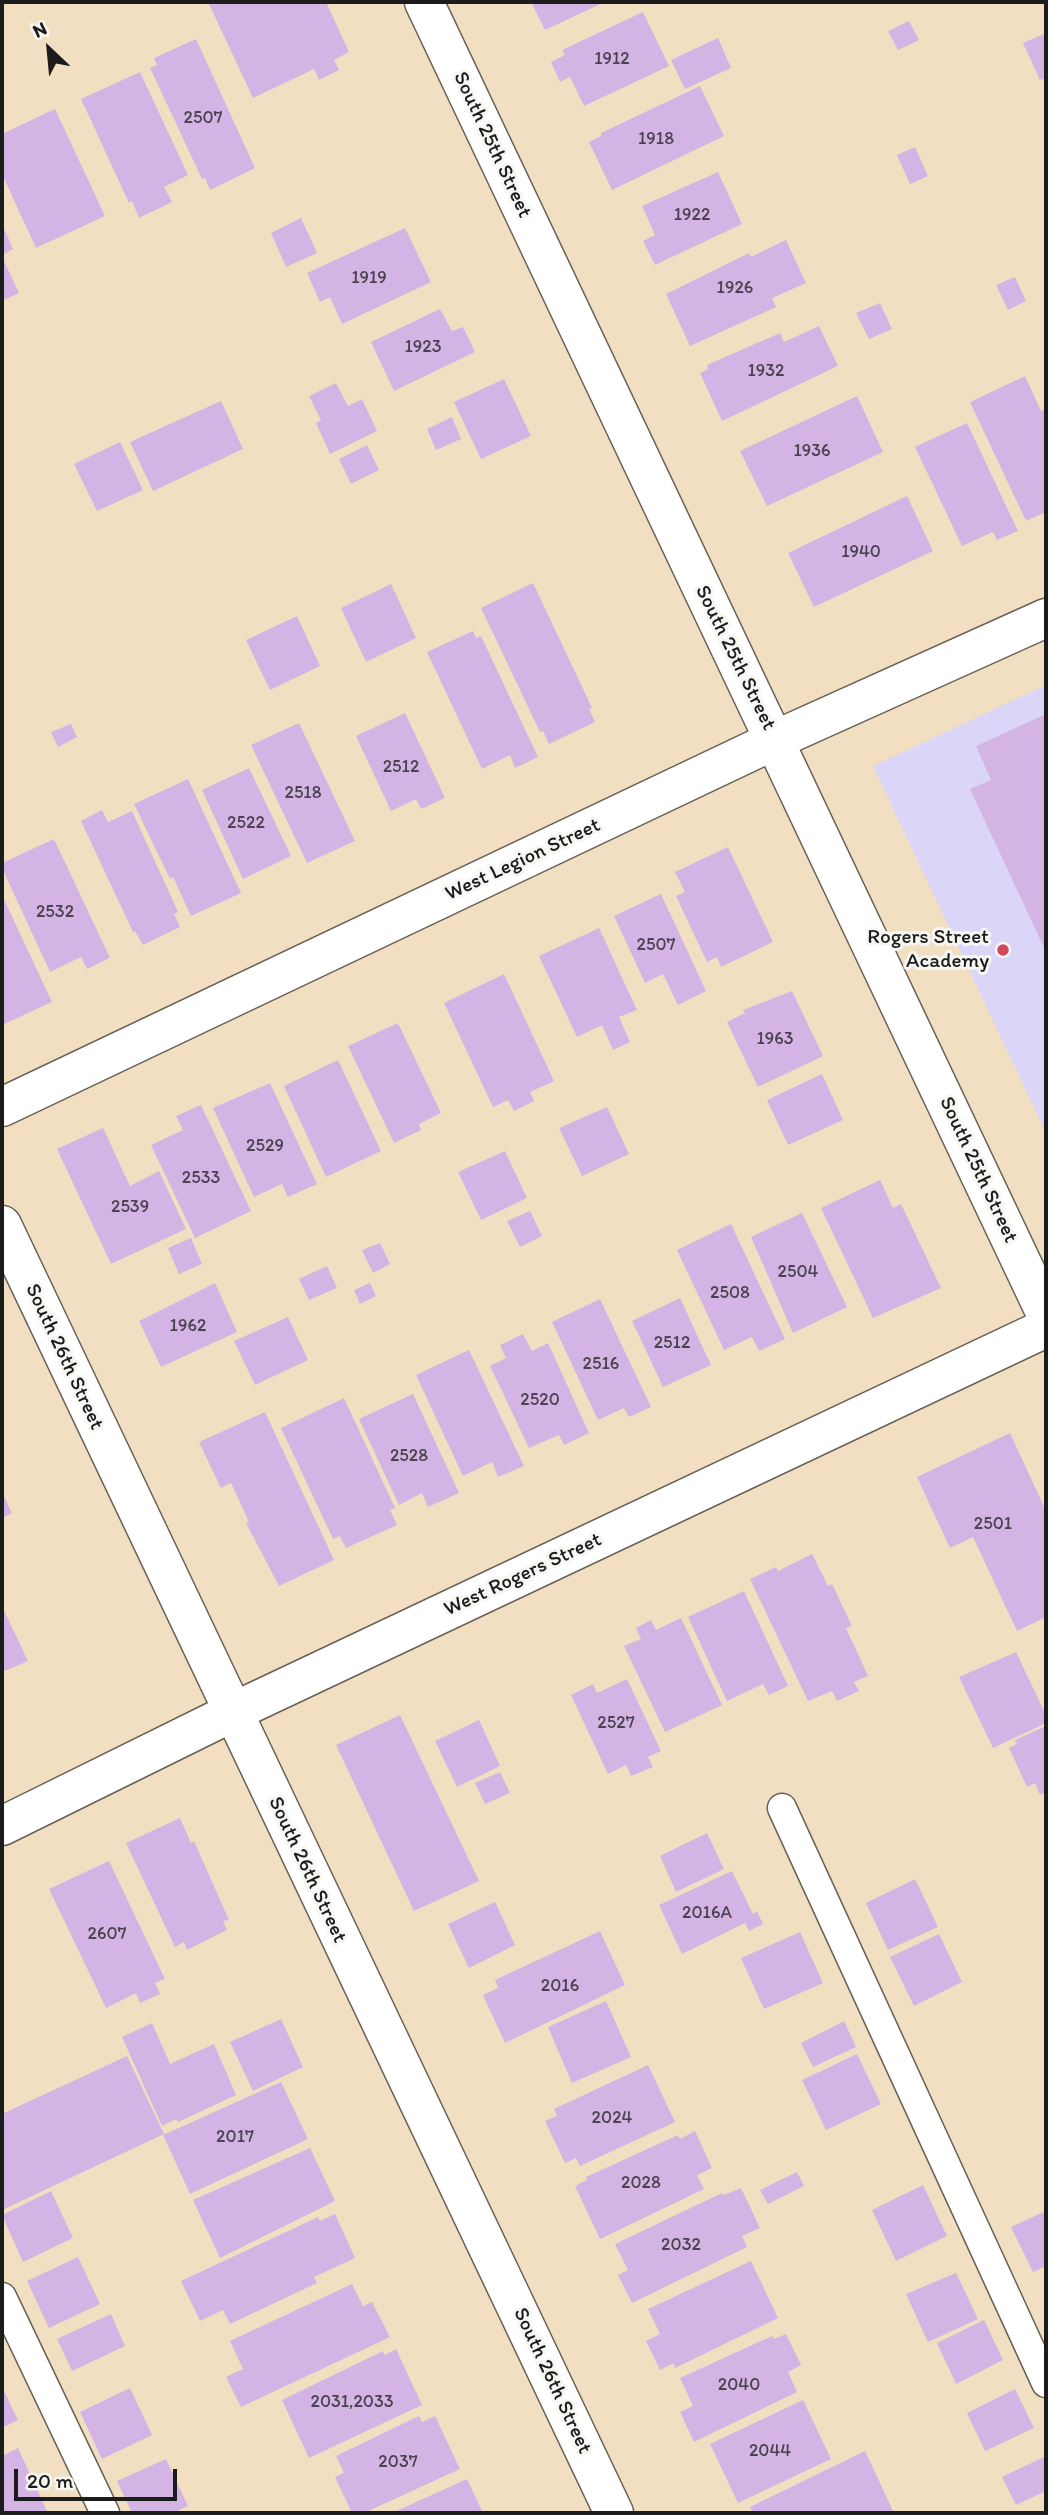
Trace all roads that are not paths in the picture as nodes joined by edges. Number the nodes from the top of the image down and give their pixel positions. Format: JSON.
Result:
{"nodes":[{"id":1,"x":424,"y":2,"type":"edge"},
{"id":2,"x":1046,"y":618,"type":"edge"},
{"id":3,"x":775,"y":740,"type":"junction"},
{"id":4,"x":2,"y":1107,"type":"edge"},
{"id":5,"x":2,"y":1225,"type":"edge"},
{"id":6,"x":1046,"y":1314,"type":"edge"},
{"id":7,"x":1046,"y":1328,"type":"edge"},
{"id":8,"x":233,"y":1712,"type":"junction"},
{"id":9,"x":782,"y":1808,"type":"dead end"},
{"id":10,"x":2,"y":1826,"type":"edge"},
{"id":11,"x":2,"y":2297,"type":"edge"},
{"id":12,"x":1046,"y":2384,"type":"edge"},
{"id":13,"x":105,"y":2513,"type":"edge"},
{"id":14,"x":614,"y":2513,"type":"edge"}],
"edges":[{"from":1,"to":3,"type":"street","name":"South 25th Street"},
{"from":2,"to":3,"type":"street","name":"West Legion Street"},
{"from":3,"to":4,"type":"street","name":"West Legion Street"},
{"from":3,"to":6,"type":"street","name":"South 25th Street"},
{"from":5,"to":8,"type":"street","name":"South 26th Street"},
{"from":7,"to":8,"type":"street","name":"West Rogers Street"},
{"from":8,"to":10,"type":"street","name":"West Rogers Street"},
{"from":8,"to":14,"type":"street","name":"South 26th Street"},
{"from":9,"to":12,"type":"lane"},
{"from":11,"to":13,"type":"lane"}]}
